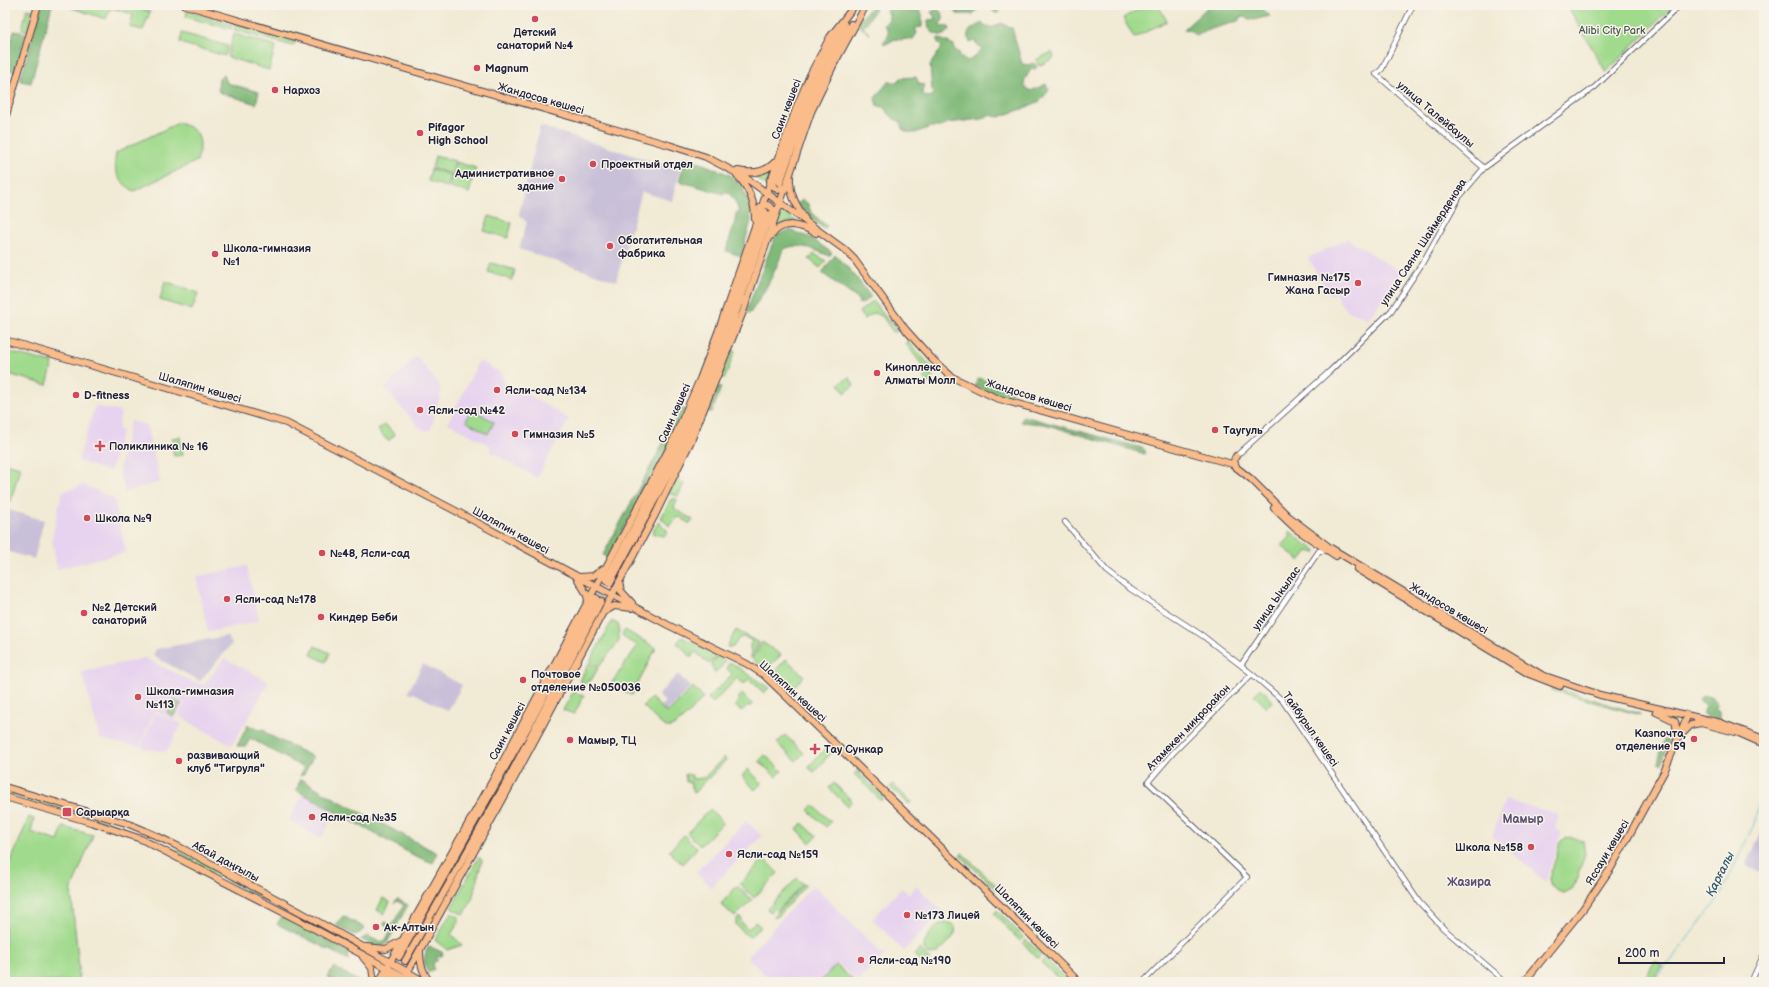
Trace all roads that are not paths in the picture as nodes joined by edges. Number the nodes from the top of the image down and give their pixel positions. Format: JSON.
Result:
{"nodes":[{"id":1,"x":38,"y":5,"type":"edge"},
{"id":2,"x":185,"y":5,"type":"edge"},
{"id":3,"x":855,"y":5,"type":"edge"},
{"id":4,"x":866,"y":5,"type":"edge"},
{"id":5,"x":1413,"y":5,"type":"edge"},
{"id":6,"x":1680,"y":5,"type":"edge"},
{"id":7,"x":5,"y":119,"type":"edge"},
{"id":8,"x":778,"y":157,"type":"junction"},
{"id":9,"x":1484,"y":168,"type":"junction"},
{"id":10,"x":732,"y":169,"type":"junction"},
{"id":11,"x":791,"y":169,"type":"junction"},
{"id":12,"x":777,"y":183,"type":"junction"},
{"id":13,"x":766,"y":192,"type":"junction"},
{"id":14,"x":780,"y":203,"type":"junction"},
{"id":15,"x":768,"y":212,"type":"junction"},
{"id":16,"x":807,"y":223,"type":"junction"},
{"id":17,"x":754,"y":225,"type":"junction"},
{"id":18,"x":820,"y":235,"type":"junction"},
{"id":19,"x":767,"y":242,"type":"junction"},
{"id":20,"x":867,"y":278,"type":"junction"},
{"id":21,"x":5,"y":340,"type":"edge"},
{"id":22,"x":720,"y":350,"type":"junction"},
{"id":23,"x":706,"y":363,"type":"junction"},
{"id":24,"x":718,"y":377,"type":"junction"},
{"id":25,"x":685,"y":414,"type":"junction"},
{"id":26,"x":702,"y":415,"type":"junction"},
{"id":27,"x":685,"y":439,"type":"junction"},
{"id":28,"x":678,"y":440,"type":"junction"},
{"id":29,"x":1236,"y":456,"type":"junction"},
{"id":30,"x":1229,"y":463,"type":"junction"},
{"id":31,"x":1236,"y":466,"type":"junction"},
{"id":32,"x":1065,"y":522,"type":"dead end"},
{"id":33,"x":1328,"y":549,"type":"junction"},
{"id":34,"x":609,"y":561,"type":"junction"},
{"id":35,"x":576,"y":577,"type":"junction"},
{"id":36,"x":605,"y":581,"type":"junction"},
{"id":37,"x":617,"y":585,"type":"junction"},
{"id":38,"x":596,"y":595,"type":"junction"},
{"id":39,"x":610,"y":598,"type":"junction"},
{"id":40,"x":588,"y":600,"type":"junction"},
{"id":41,"x":637,"y":609,"type":"junction"},
{"id":42,"x":600,"y":616,"type":"junction"},
{"id":43,"x":1241,"y":665,"type":"junction"},
{"id":44,"x":1252,"y":674,"type":"junction"},
{"id":45,"x":1656,"y":712,"type":"junction"},
{"id":46,"x":1687,"y":717,"type":"junction"},
{"id":47,"x":1710,"y":725,"type":"junction"},
{"id":48,"x":529,"y":726,"type":"junction"},
{"id":49,"x":1678,"y":738,"type":"junction"},
{"id":50,"x":528,"y":739,"type":"junction"},
{"id":51,"x":1763,"y":741,"type":"edge"},
{"id":52,"x":507,"y":752,"type":"junction"},
{"id":53,"x":518,"y":772,"type":"junction"},
{"id":54,"x":494,"y":778,"type":"junction"},
{"id":55,"x":5,"y":787,"type":"edge"},
{"id":56,"x":510,"y":787,"type":"junction"},
{"id":57,"x":5,"y":797,"type":"edge"},
{"id":58,"x":483,"y":815,"type":"junction"},
{"id":59,"x":128,"y":824,"type":"junction"},
{"id":60,"x":145,"y":830,"type":"junction"},
{"id":61,"x":126,"y":833,"type":"junction"},
{"id":62,"x":141,"y":839,"type":"junction"},
{"id":63,"x":304,"y":914,"type":"junction"},
{"id":64,"x":300,"y":921,"type":"junction"},
{"id":65,"x":404,"y":939,"type":"junction"},
{"id":66,"x":361,"y":946,"type":"junction"},
{"id":67,"x":352,"y":949,"type":"junction"},
{"id":68,"x":420,"y":949,"type":"junction"},
{"id":69,"x":1764,"y":954,"type":"edge"},
{"id":70,"x":392,"y":970,"type":"edge"},
{"id":71,"x":405,"y":976,"type":"edge"},
{"id":72,"x":374,"y":982,"type":"edge"},
{"id":73,"x":379,"y":982,"type":"edge"},
{"id":74,"x":413,"y":982,"type":"edge"},
{"id":75,"x":425,"y":982,"type":"edge"},
{"id":76,"x":430,"y":982,"type":"edge"},
{"id":77,"x":1079,"y":982,"type":"edge"},
{"id":78,"x":1143,"y":982,"type":"edge"},
{"id":79,"x":1506,"y":982,"type":"edge"},
{"id":80,"x":1524,"y":982,"type":"edge"},
{"id":81,"x":1751,"y":982,"type":"edge"}],
"edges":[{"from":1,"to":7,"type":"main road"},
{"from":2,"to":10,"type":"main road","name":"Жандосов көшесі"},
{"from":3,"to":8,"type":"main road","name":"Саин көшесі"},
{"from":3,"to":12,"type":"main road","name":"Саин көшесі"},
{"from":4,"to":11,"type":"main road","name":"Саин көшесі"},
{"from":4,"to":12,"type":"main road","name":"Саин көшесі"},
{"from":5,"to":9,"type":"street","name":"улица Талейбаулы"},
{"from":6,"to":9,"type":"street","name":"улица Саяна Шаймерденова"},
{"from":8,"to":10,"type":"main road"},
{"from":8,"to":12,"type":"main road","name":"Саин көшесі"},
{"from":9,"to":29,"type":"street","name":"улица Саяна Шаймерденова"},
{"from":10,"to":13,"type":"main road","name":"Жандосов көшесі"},
{"from":10,"to":17,"type":"main road"},
{"from":11,"to":12,"type":"main road","name":"Саин көшесі"},
{"from":11,"to":16,"type":"main road"},
{"from":12,"to":13,"type":"main road","name":"Саин көшесі"},
{"from":12,"to":14,"type":"main road","name":"Саин көшесі"},
{"from":13,"to":14,"type":"main road","name":"Жандосов көшесі"},
{"from":13,"to":15,"type":"main road","name":"Саин көшесі"},
{"from":14,"to":15,"type":"main road","name":"Саин көшесі"},
{"from":14,"to":16,"type":"main road","name":"Жандосов көшесі"},
{"from":15,"to":17,"type":"main road","name":"Саин көшесі"},
{"from":15,"to":19,"type":"main road","name":"Саин көшесі"},
{"from":15,"to":22,"type":"main road","name":"Саин көшесі"},
{"from":16,"to":18,"type":"main road","name":"Жандосов көшесі"},
{"from":16,"to":20,"type":"main road","name":"Жандосов көшесі"},
{"from":17,"to":23,"type":"main road","name":"Саин көшесі"},
{"from":18,"to":19,"type":"main road"},
{"from":18,"to":20,"type":"main road","name":"Жандосов көшесі"},
{"from":19,"to":24,"type":"main road","name":"Саин көшесі"},
{"from":20,"to":30,"type":"main road","name":"Жандосов көшесі"},
{"from":21,"to":35,"type":"main road","name":"Шаляпин көшесі"},
{"from":22,"to":23,"type":"main road"},
{"from":22,"to":24,"type":"main road"},
{"from":22,"to":27,"type":"main road","name":"Саин көшесі"},
{"from":22,"to":28,"type":"main road","name":"Саин көшесі"},
{"from":23,"to":25,"type":"main road","name":"Саин көшесі"},
{"from":24,"to":26,"type":"main road","name":"Саин көшесі"},
{"from":25,"to":28,"type":"main road"},
{"from":25,"to":34,"type":"main road","name":"Саин көшесі"},
{"from":26,"to":27,"type":"main road"},
{"from":26,"to":37,"type":"main road","name":"Саин көшесі"},
{"from":27,"to":36,"type":"main road","name":"Саин көшесі"},
{"from":28,"to":36,"type":"main road","name":"Саин көшесі"},
{"from":29,"to":30,"type":"street","name":"улица Саяна Шаймерденова"},
{"from":29,"to":31,"type":"main road"},
{"from":30,"to":31,"type":"main road","name":"Жандосов көшесі"},
{"from":30,"to":33,"type":"main road","name":"Жандосов көшесі"},
{"from":31,"to":33,"type":"main road","name":"Жандосов көшесі"},
{"from":32,"to":43,"type":"street","name":"Тайбурыл көшесі"},
{"from":33,"to":43,"type":"street","name":"улица Ыкылас"},
{"from":33,"to":45,"type":"main road","name":"Жандосов көшесі"},
{"from":33,"to":46,"type":"main road","name":"Жандосов көшесі"},
{"from":34,"to":35,"type":"main road"},
{"from":34,"to":36,"type":"main road","name":"Саин көшесі"},
{"from":35,"to":38,"type":"main road","name":"Шаляпин көшесі"},
{"from":35,"to":40,"type":"main road"},
{"from":36,"to":37,"type":"main road"},
{"from":36,"to":38,"type":"main road","name":"Саин көшесі"},
{"from":37,"to":39,"type":"main road","name":"Саин көшесі"},
{"from":37,"to":41,"type":"main road"},
{"from":38,"to":39,"type":"main road","name":"Шаляпин көшесі"},
{"from":38,"to":40,"type":"main road","name":"Саин көшесі"},
{"from":38,"to":48,"type":"main road","name":"Саин көшесі"},
{"from":38,"to":50,"type":"main road","name":"Саин көшесі"},
{"from":39,"to":41,"type":"main road","name":"Шаляпин көшесі"},
{"from":39,"to":42,"type":"main road","name":"Саин көшесі"},
{"from":40,"to":52,"type":"main road","name":"Саин көшесі"},
{"from":41,"to":42,"type":"main road"},
{"from":41,"to":77,"type":"main road","name":"Шаляпин көшесі"},
{"from":42,"to":53,"type":"main road","name":"Саин көшесі"},
{"from":43,"to":44,"type":"street","name":"Тайбурыл көшесі"},
{"from":44,"to":78,"type":"street","name":"Атамекен микрорайон"},
{"from":44,"to":79,"type":"street","name":"Тайбурыл көшесі"},
{"from":45,"to":46,"type":"main road"},
{"from":45,"to":49,"type":"main road"},
{"from":46,"to":47,"type":"main road"},
{"from":46,"to":49,"type":"main road","name":"Яссауи көшесі"},
{"from":46,"to":51,"type":"main road"},
{"from":47,"to":49,"type":"main road"},
{"from":47,"to":51,"type":"main road"},
{"from":48,"to":52,"type":"main road"},
{"from":48,"to":58,"type":"main road","name":"Саин көшесі"},
{"from":49,"to":80,"type":"main road","name":"Яссауи көшесі"},
{"from":50,"to":53,"type":"main road"},
{"from":50,"to":58,"type":"main road","name":"Саин көшесі"},
{"from":52,"to":54,"type":"main road","name":"Саин көшесі"},
{"from":53,"to":56,"type":"main road","name":"Саин көшесі"},
{"from":54,"to":58,"type":"main road"},
{"from":54,"to":65,"type":"main road","name":"Саин көшесі"},
{"from":55,"to":59,"type":"main road","name":"Абай даңғылы"},
{"from":56,"to":58,"type":"main road"},
{"from":56,"to":68,"type":"main road","name":"Саин көшесі"},
{"from":57,"to":61,"type":"main road","name":"Абай даңғылы"},
{"from":58,"to":70,"type":"main road","name":"Саин көшесі"},
{"from":59,"to":60,"type":"main road","name":"Абай даңғылы"},
{"from":59,"to":61,"type":"main road"},
{"from":60,"to":62,"type":"main road"},
{"from":60,"to":63,"type":"main road","name":"Абай даңғылы"},
{"from":61,"to":62,"type":"main road","name":"Абай даңғылы"},
{"from":62,"to":64,"type":"main road","name":"Абай даңғылы"},
{"from":63,"to":64,"type":"main road"},
{"from":63,"to":66,"type":"main road","name":"Абай даңғылы"},
{"from":64,"to":67,"type":"main road","name":"Абай даңғылы"},
{"from":65,"to":66,"type":"main road"},
{"from":65,"to":70,"type":"main road","name":"Саин көшесі"},
{"from":66,"to":70,"type":"main road","name":"Абай даңғылы"},
{"from":67,"to":70,"type":"main road","name":"Абай даңғылы"},
{"from":67,"to":72,"type":"main road"},
{"from":68,"to":71,"type":"main road","name":"Саин көшесі"},
{"from":68,"to":76,"type":"main road"},
{"from":69,"to":81,"type":"street"},
{"from":70,"to":71,"type":"main road","name":"Абай даңғылы"},
{"from":70,"to":71,"type":"main road"},
{"from":70,"to":73,"type":"main road","name":"Саин көшесі"},
{"from":71,"to":74,"type":"main road","name":"Абай даңғылы"},
{"from":71,"to":75,"type":"main road","name":"Абай даңғылы"}]}
